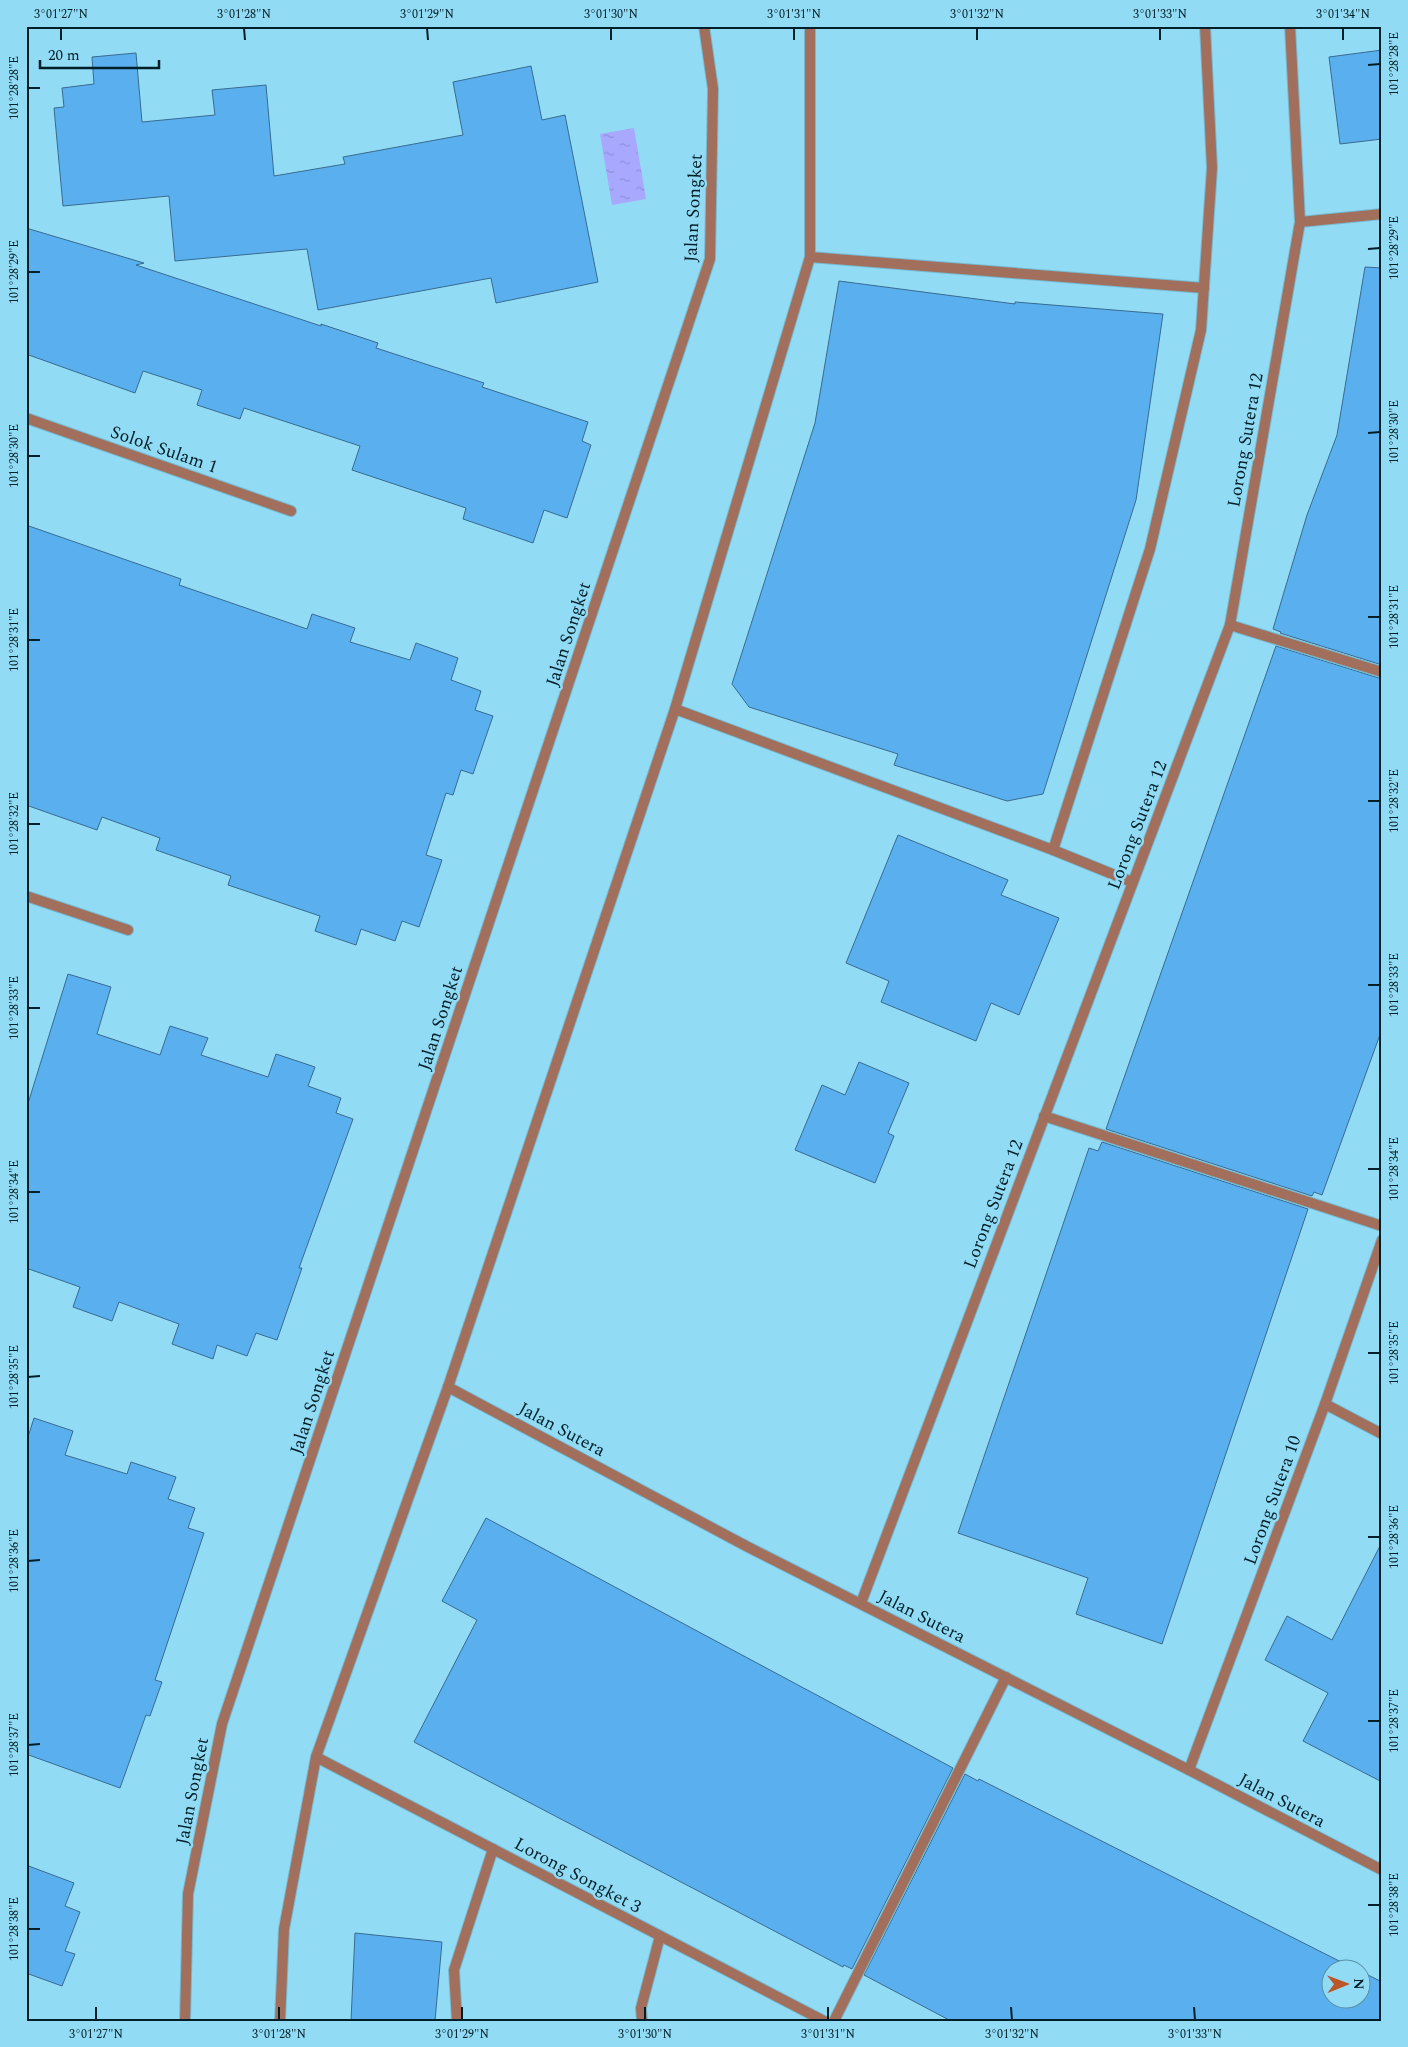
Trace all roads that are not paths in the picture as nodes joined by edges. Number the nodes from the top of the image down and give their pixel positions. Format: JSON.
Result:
{"nodes":[{"id":1,"x":704,"y":26,"type":"edge"},
{"id":2,"x":810,"y":26,"type":"edge"},
{"id":3,"x":1205,"y":26,"type":"edge"},
{"id":4,"x":1290,"y":26,"type":"edge"},
{"id":5,"x":1382,"y":214,"type":"edge"},
{"id":6,"x":1300,"y":222,"type":"junction"},
{"id":7,"x":810,"y":257,"type":"junction"},
{"id":8,"x":1204,"y":288,"type":"junction"},
{"id":9,"x":26,"y":418,"type":"edge"},
{"id":10,"x":291,"y":511,"type":"dead end"},
{"id":11,"x":1230,"y":625,"type":"junction"},
{"id":12,"x":1382,"y":672,"type":"edge"},
{"id":13,"x":675,"y":709,"type":"junction"},
{"id":14,"x":1053,"y":850,"type":"junction"},
{"id":15,"x":1132,"y":882,"type":"junction"},
{"id":16,"x":26,"y":896,"type":"edge"},
{"id":17,"x":128,"y":930,"type":"dead end"},
{"id":18,"x":1044,"y":1116,"type":"junction"},
{"id":19,"x":1382,"y":1226,"type":"edge"},
{"id":20,"x":1382,"y":1240,"type":"edge"},
{"id":21,"x":448,"y":1387,"type":"junction"},
{"id":22,"x":1325,"y":1404,"type":"junction"},
{"id":23,"x":1382,"y":1434,"type":"edge"},
{"id":24,"x":861,"y":1603,"type":"junction"},
{"id":25,"x":1006,"y":1677,"type":"junction"},
{"id":26,"x":316,"y":1757,"type":"junction"},
{"id":27,"x":1189,"y":1770,"type":"junction"},
{"id":28,"x":493,"y":1849,"type":"junction"},
{"id":29,"x":1382,"y":1870,"type":"edge"},
{"id":30,"x":660,"y":1936,"type":"junction"},
{"id":31,"x":185,"y":2021,"type":"edge"},
{"id":32,"x":280,"y":2021,"type":"edge"},
{"id":33,"x":457,"y":2021,"type":"edge"},
{"id":34,"x":642,"y":2021,"type":"edge"},
{"id":35,"x":824,"y":2021,"type":"edge"},
{"id":36,"x":834,"y":2021,"type":"edge"}],
"edges":[{"from":1,"to":31,"type":"street","name":"Jalan Songket"},
{"from":2,"to":7,"type":"street"},
{"from":3,"to":8,"type":"street"},
{"from":4,"to":6,"type":"street","name":"Lorong Sutera 12"},
{"from":5,"to":6,"type":"street"},
{"from":6,"to":11,"type":"street","name":"Lorong Sutera 12"},
{"from":7,"to":8,"type":"street"},
{"from":7,"to":13,"type":"street"},
{"from":8,"to":14,"type":"street"},
{"from":9,"to":10,"type":"street","name":"Solok Sulam 1"},
{"from":11,"to":12,"type":"street"},
{"from":11,"to":15,"type":"street","name":"Lorong Sutera 12"},
{"from":13,"to":14,"type":"street"},
{"from":13,"to":21,"type":"street"},
{"from":14,"to":15,"type":"street"},
{"from":15,"to":18,"type":"street","name":"Lorong Sutera 12"},
{"from":16,"to":17,"type":"street"},
{"from":18,"to":19,"type":"street"},
{"from":18,"to":24,"type":"street","name":"Lorong Sutera 12"},
{"from":20,"to":22,"type":"street","name":"Lorong Sutera 10"},
{"from":21,"to":24,"type":"street","name":"Jalan Sutera"},
{"from":21,"to":26,"type":"street"},
{"from":22,"to":23,"type":"street"},
{"from":22,"to":27,"type":"street","name":"Lorong Sutera 10"},
{"from":24,"to":25,"type":"street","name":"Jalan Sutera"},
{"from":25,"to":27,"type":"street","name":"Jalan Sutera"},
{"from":25,"to":36,"type":"street"},
{"from":26,"to":28,"type":"street","name":"Lorong Songket 3"},
{"from":26,"to":32,"type":"street"},
{"from":27,"to":29,"type":"street","name":"Jalan Sutera"},
{"from":28,"to":30,"type":"street","name":"Lorong Songket 3"},
{"from":28,"to":33,"type":"street"},
{"from":30,"to":34,"type":"street"},
{"from":30,"to":35,"type":"street","name":"Lorong Songket 3"}]}
